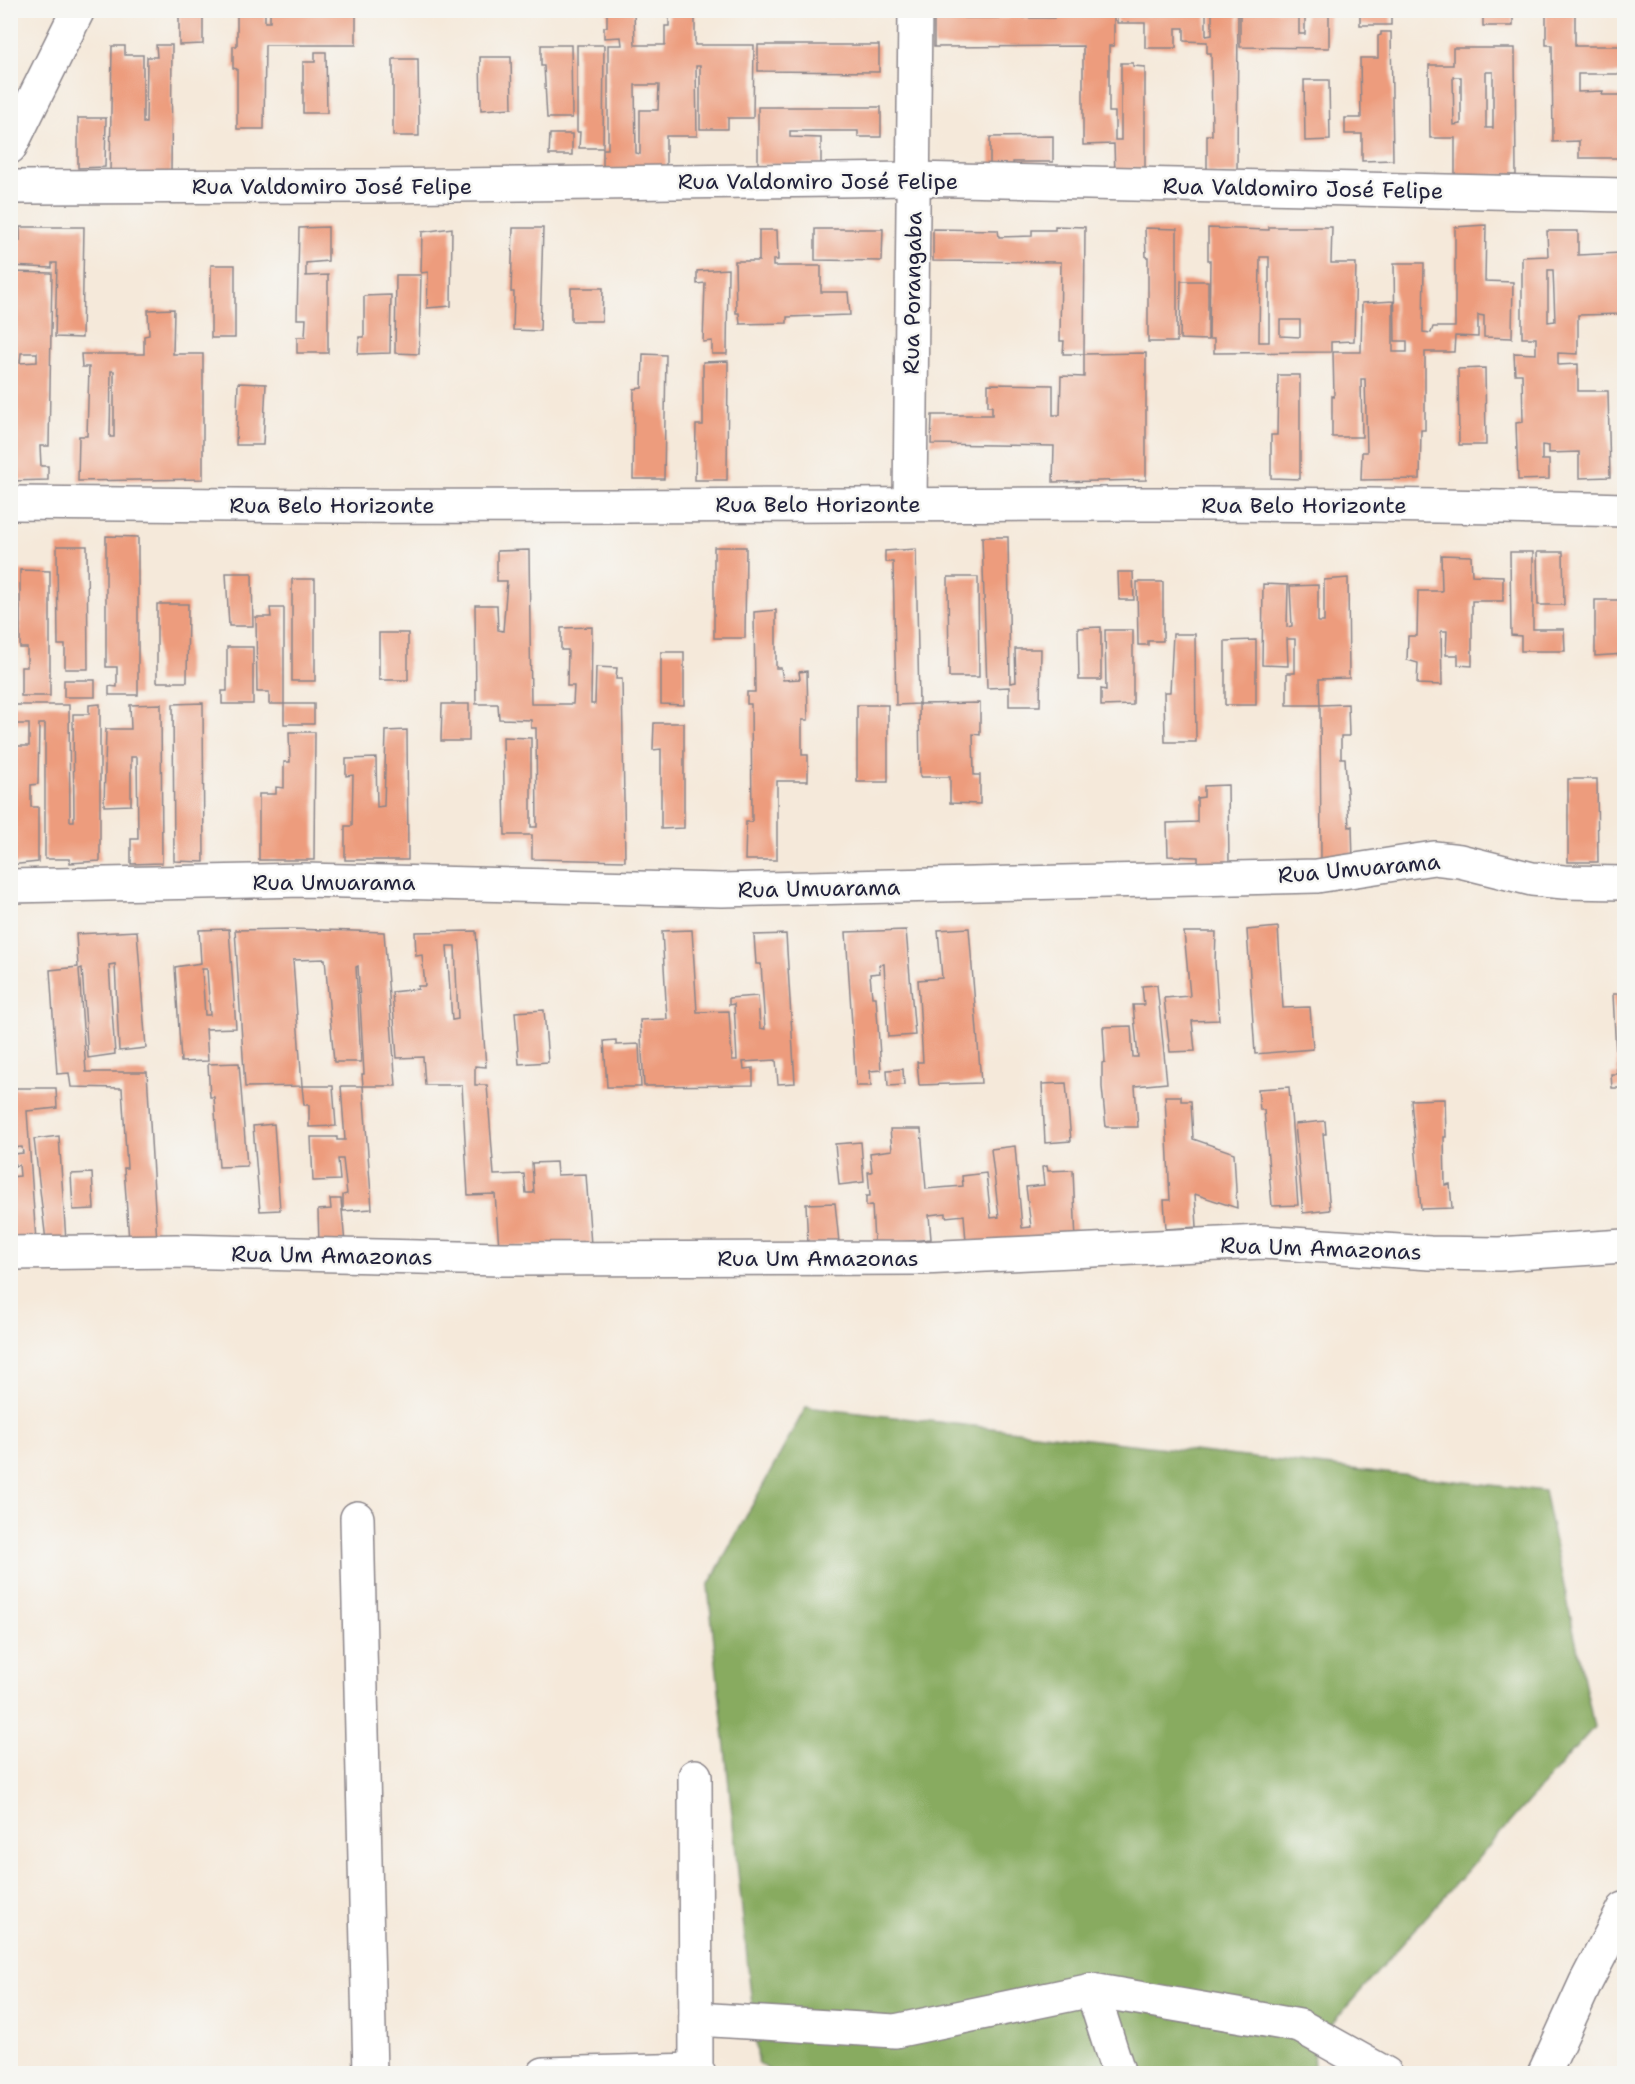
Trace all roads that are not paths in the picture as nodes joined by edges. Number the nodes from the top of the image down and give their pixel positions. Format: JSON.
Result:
{"nodes":[{"id":1,"x":78,"y":10,"type":"edge"},
{"id":2,"x":915,"y":10,"type":"edge"},
{"id":3,"x":10,"y":147,"type":"edge"},
{"id":4,"x":913,"y":179,"type":"junction"},
{"id":5,"x":10,"y":187,"type":"edge"},
{"id":6,"x":1624,"y":195,"type":"edge"},
{"id":7,"x":10,"y":503,"type":"edge"},
{"id":8,"x":910,"y":504,"type":"junction"},
{"id":9,"x":1624,"y":510,"type":"edge"},
{"id":10,"x":1624,"y":883,"type":"edge"},
{"id":11,"x":10,"y":886,"type":"edge"},
{"id":12,"x":1624,"y":1246,"type":"edge"},
{"id":13,"x":10,"y":1253,"type":"edge"},
{"id":14,"x":357,"y":1518,"type":"dead end"},
{"id":15,"x":695,"y":1776,"type":"dead end"},
{"id":16,"x":1624,"y":1909,"type":"edge"},
{"id":17,"x":1092,"y":1990,"type":"junction"},
{"id":18,"x":696,"y":2019,"type":"junction"},
{"id":19,"x":698,"y":2072,"type":"edge"},
{"id":20,"x":370,"y":2073,"type":"edge"},
{"id":21,"x":544,"y":2073,"type":"edge"},
{"id":22,"x":1119,"y":2073,"type":"edge"},
{"id":23,"x":1386,"y":2073,"type":"edge"},
{"id":24,"x":1544,"y":2073,"type":"edge"}],
"edges":[{"from":1,"to":3,"type":"street"},
{"from":2,"to":4,"type":"street","name":"Rua Porangaba"},
{"from":4,"to":5,"type":"street","name":"Rua Valdomiro José Felipe"},
{"from":4,"to":6,"type":"street","name":"Rua Valdomiro José Felipe"},
{"from":4,"to":8,"type":"street","name":"Rua Porangaba"},
{"from":7,"to":8,"type":"street","name":"Rua Belo Horizonte"},
{"from":8,"to":9,"type":"street","name":"Rua Belo Horizonte"},
{"from":10,"to":11,"type":"street","name":"Rua Umuarama"},
{"from":12,"to":13,"type":"street","name":"Rua Um Amazonas"},
{"from":14,"to":20,"type":"street"},
{"from":15,"to":18,"type":"street"},
{"from":16,"to":24,"type":"street"},
{"from":17,"to":18,"type":"street"},
{"from":17,"to":22,"type":"street"},
{"from":17,"to":23,"type":"street"},
{"from":18,"to":19,"type":"street"},
{"from":19,"to":21,"type":"street"}]}
